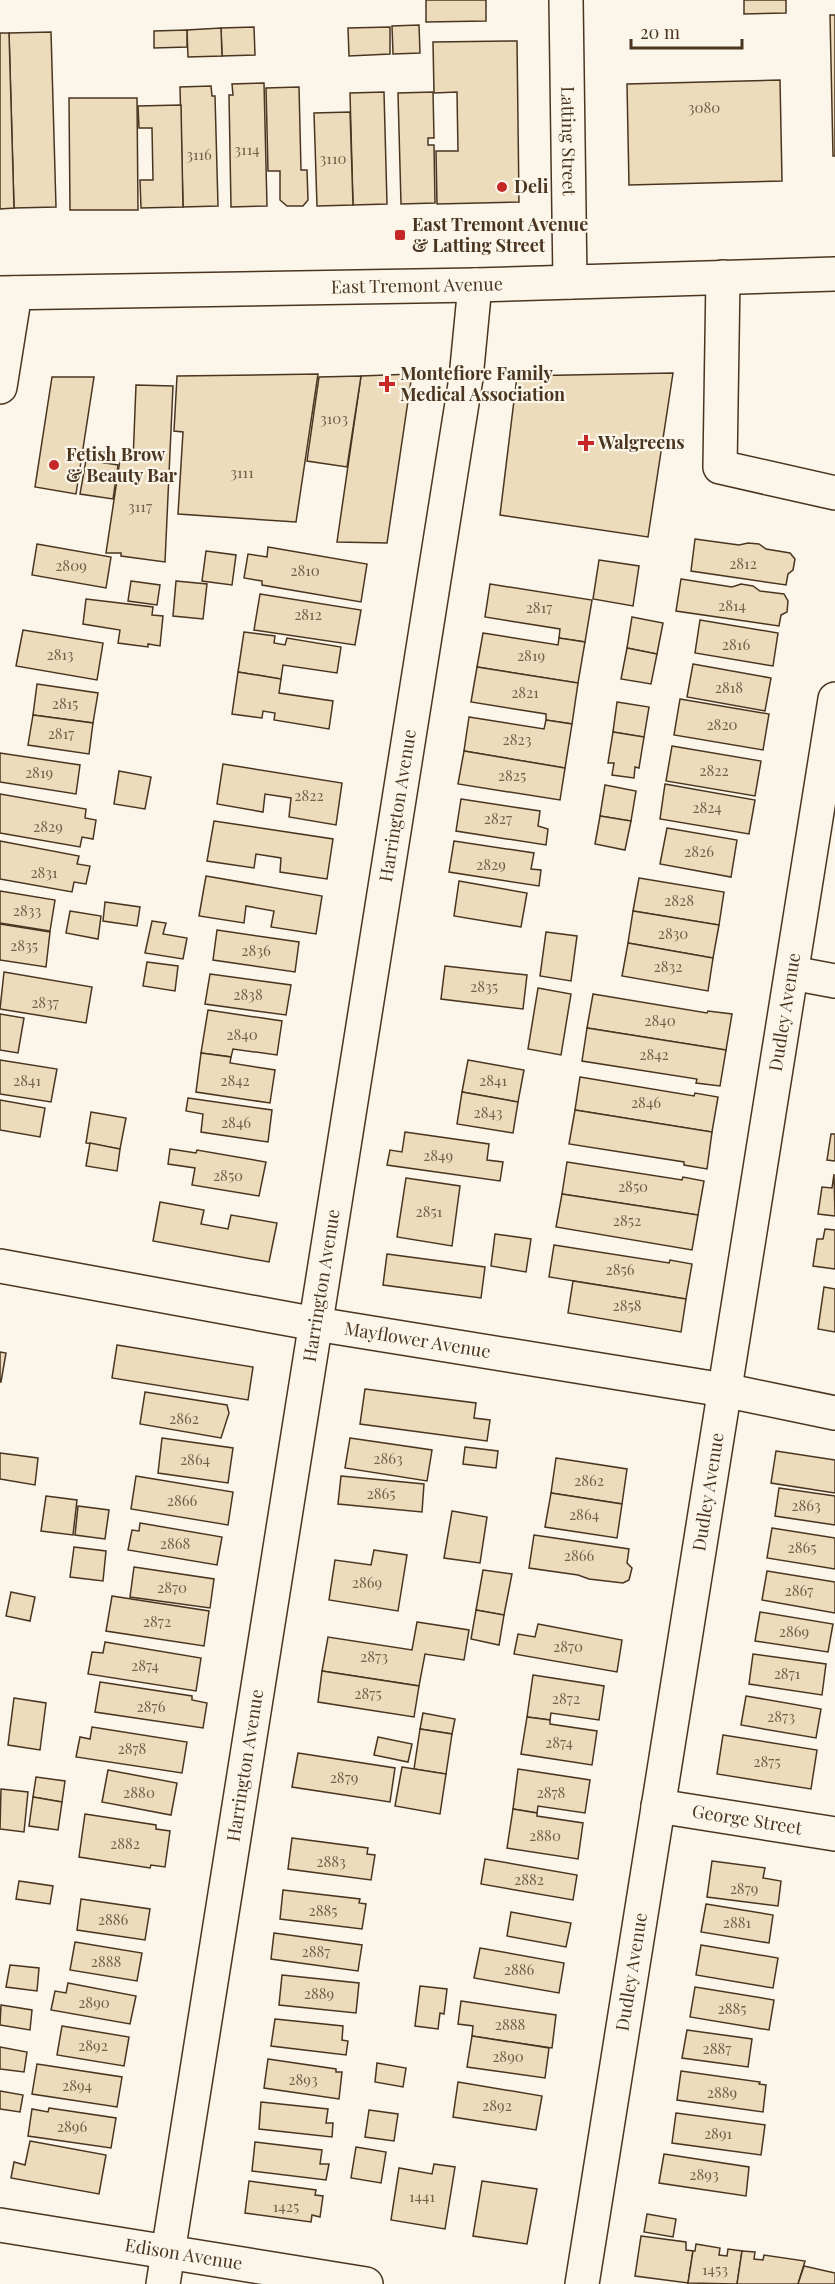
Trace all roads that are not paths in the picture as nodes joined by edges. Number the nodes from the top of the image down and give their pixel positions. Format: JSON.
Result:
{"nodes":[{"id":1,"x":566,"y":0,"type":"edge"},
{"id":2,"x":835,"y":274,"type":"edge"},
{"id":3,"x":723,"y":277,"type":"junction"},
{"id":4,"x":570,"y":282,"type":"junction"},
{"id":5,"x":475,"y":285,"type":"junction"},
{"id":6,"x":8,"y":293,"type":"edge"},
{"id":7,"x":0,"y":387,"type":"edge"},
{"id":8,"x":835,"y":493,"type":"edge"},
{"id":9,"x":835,"y":699,"type":"edge"},
{"id":10,"x":832,"y":736,"type":"edge"},
{"id":11,"x":792,"y":973,"type":"junction"},
{"id":12,"x":835,"y":981,"type":"edge"},
{"id":13,"x":0,"y":1266,"type":"edge"},
{"id":14,"x":316,"y":1324,"type":"junction"},
{"id":15,"x":724,"y":1390,"type":"junction"},
{"id":16,"x":835,"y":1413,"type":"edge"},
{"id":17,"x":658,"y":1806,"type":"junction"},
{"id":18,"x":835,"y":1834,"type":"edge"},
{"id":19,"x":0,"y":2225,"type":"edge"},
{"id":20,"x":168,"y":2252,"type":"junction"},
{"id":21,"x":163,"y":2284,"type":"edge"},
{"id":22,"x":366,"y":2284,"type":"edge"},
{"id":23,"x":582,"y":2284,"type":"edge"}],
"edges":[{"from":1,"to":4,"type":"street","name":"Latting Street"},
{"from":2,"to":3,"type":"street","name":"East Tremont Avenue"},
{"from":3,"to":4,"type":"street","name":"East Tremont Avenue"},
{"from":3,"to":8,"type":"street"},
{"from":4,"to":5,"type":"street","name":"East Tremont Avenue"},
{"from":5,"to":6,"type":"street","name":"East Tremont Avenue"},
{"from":5,"to":14,"type":"street","name":"Harrington Avenue"},
{"from":6,"to":7,"type":"street"},
{"from":9,"to":10,"type":"street","name":"Dudley Avenue"},
{"from":10,"to":11,"type":"street","name":"Dudley Avenue"},
{"from":11,"to":12,"type":"street"},
{"from":11,"to":15,"type":"street","name":"Dudley Avenue"},
{"from":13,"to":14,"type":"street","name":"Mayflower Avenue"},
{"from":14,"to":15,"type":"street","name":"Mayflower Avenue"},
{"from":14,"to":20,"type":"street","name":"Harrington Avenue"},
{"from":15,"to":16,"type":"street","name":"Mayflower Avenue"},
{"from":15,"to":17,"type":"street","name":"Dudley Avenue"},
{"from":17,"to":18,"type":"street","name":"George Street"},
{"from":17,"to":23,"type":"street","name":"Dudley Avenue"},
{"from":19,"to":20,"type":"street","name":"Edison Avenue"},
{"from":20,"to":21,"type":"street","name":"Harrington Avenue"},
{"from":20,"to":22,"type":"street","name":"Edison Avenue"}]}
